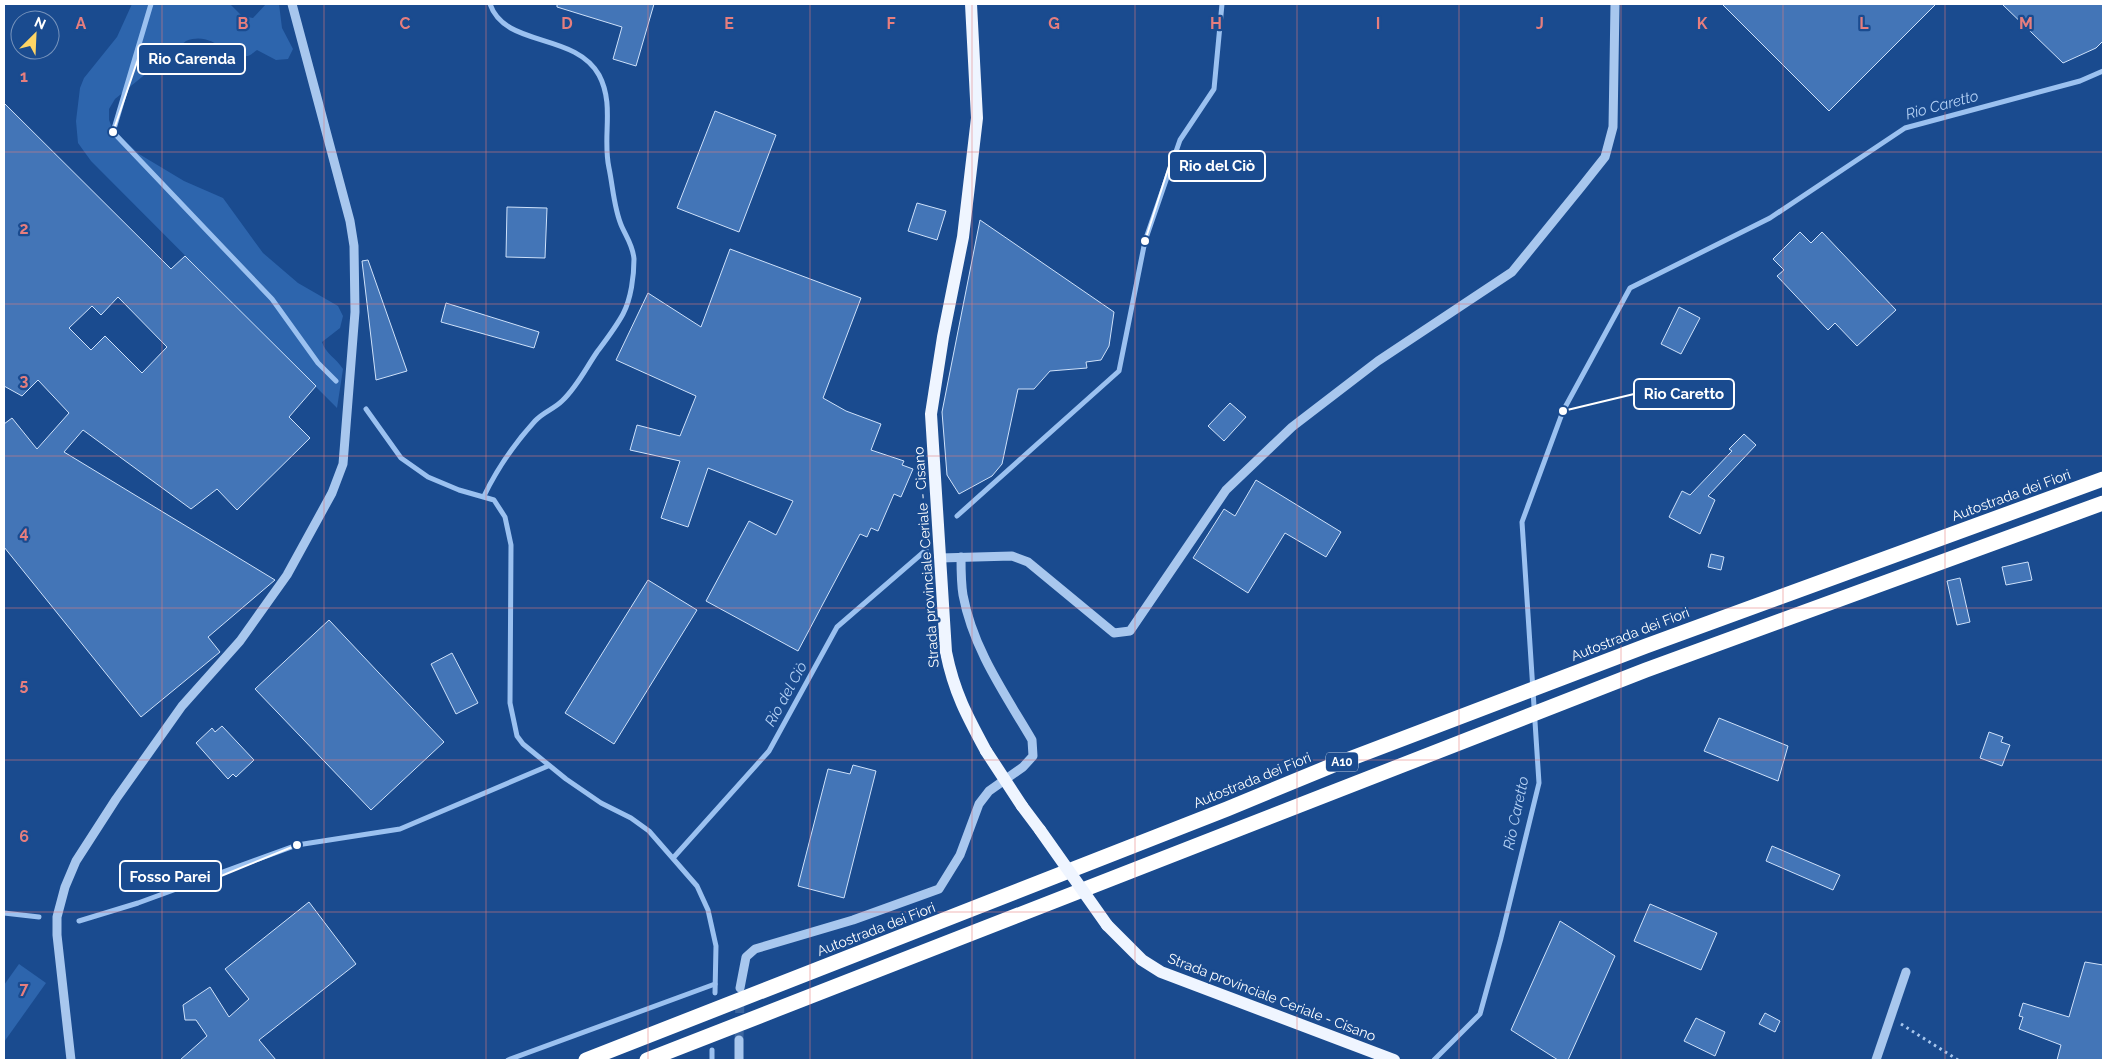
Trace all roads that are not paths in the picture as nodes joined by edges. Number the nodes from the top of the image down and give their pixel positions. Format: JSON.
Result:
{"nodes":[{"id":1,"x":292,"y":4,"type":"edge"},
{"id":2,"x":971,"y":4,"type":"edge"},
{"id":3,"x":1615,"y":4,"type":"edge"},
{"id":4,"x":2103,"y":479,"type":"edge"},
{"id":5,"x":2103,"y":503,"type":"edge"},
{"id":6,"x":960,"y":557,"type":"junction"},
{"id":7,"x":940,"y":558,"type":"junction"},
{"id":8,"x":1906,"y":972,"type":"dead end"},
{"id":9,"x":740,"y":988,"type":"tunnel mouth"},
{"id":10,"x":739,"y":1040,"type":"tunnel mouth"},
{"id":11,"x":71,"y":1060,"type":"edge"},
{"id":12,"x":586,"y":1060,"type":"edge"},
{"id":13,"x":647,"y":1060,"type":"edge"},
{"id":14,"x":739,"y":1060,"type":"edge"},
{"id":15,"x":1394,"y":1060,"type":"edge"},
{"id":16,"x":1876,"y":1060,"type":"edge"}],
"edges":[{"from":1,"to":11,"type":"street"},
{"from":2,"to":7,"type":"main road","name":"Strada provinciale Ceriale - Cisano"},
{"from":3,"to":6,"type":"street"},
{"from":4,"to":12,"type":"highway","name":"Autostrada dei Fiori","number":"A10"},
{"from":5,"to":13,"type":"highway","number":"A10"},
{"from":6,"to":7,"type":"street"},
{"from":6,"to":9,"type":"street"},
{"from":7,"to":15,"type":"main road","name":"Strada provinciale Ceriale - Cisano","bridge":true},
{"from":8,"to":16,"type":"street"},
{"from":10,"to":14,"type":"street"}]}
